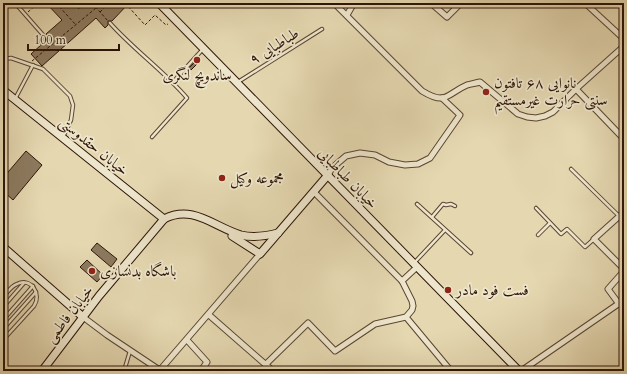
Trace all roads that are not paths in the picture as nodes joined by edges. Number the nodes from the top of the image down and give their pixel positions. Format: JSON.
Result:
{"nodes":[{"id":1,"x":14,"y":3,"type":"edge"},
{"id":2,"x":159,"y":3,"type":"edge"},
{"id":3,"x":334,"y":3,"type":"edge"},
{"id":4,"x":354,"y":3,"type":"edge"},
{"id":5,"x":431,"y":3,"type":"edge"},
{"id":6,"x":461,"y":3,"type":"edge"},
{"id":7,"x":585,"y":3,"type":"edge"},
{"id":8,"x":621,"y":3,"type":"edge"},
{"id":9,"x":624,"y":8,"type":"edge"},
{"id":10,"x":346,"y":15,"type":"junction"},
{"id":11,"x":110,"y":23,"type":"road end"},
{"id":12,"x":322,"y":29,"type":"dead end"},
{"id":13,"x":44,"y":36,"type":"road end"},
{"id":14,"x":624,"y":39,"type":"edge"},
{"id":15,"x":624,"y":46,"type":"edge"},
{"id":16,"x":204,"y":48,"type":"junction"},
{"id":17,"x":3,"y":59,"type":"edge"},
{"id":18,"x":32,"y":66,"type":"junction"},
{"id":19,"x":173,"y":82,"type":"junction"},
{"id":20,"x":237,"y":83,"type":"junction"},
{"id":21,"x":576,"y":89,"type":"junction"},
{"id":22,"x":4,"y":94,"type":"edge"},
{"id":23,"x":442,"y":98,"type":"junction"},
{"id":24,"x":14,"y":99,"type":"junction"},
{"id":25,"x":152,"y":137,"type":"dead end"},
{"id":26,"x":63,"y":138,"type":"junction"},
{"id":27,"x":624,"y":139,"type":"edge"},
{"id":28,"x":571,"y":169,"type":"dead end"},
{"id":29,"x":328,"y":175,"type":"junction"},
{"id":30,"x":314,"y":192,"type":"junction"},
{"id":31,"x":418,"y":204,"type":"dead end"},
{"id":32,"x":455,"y":206,"type":"dead end"},
{"id":33,"x":536,"y":208,"type":"dead end"},
{"id":34,"x":624,"y":212,"type":"edge"},
{"id":35,"x":619,"y":216,"type":"junction"},
{"id":36,"x":432,"y":217,"type":"junction"},
{"id":37,"x":164,"y":219,"type":"junction"},
{"id":38,"x":550,"y":223,"type":"junction"},
{"id":39,"x":445,"y":230,"type":"junction"},
{"id":40,"x":278,"y":233,"type":"junction"},
{"id":41,"x":538,"y":235,"type":"dead end"},
{"id":42,"x":594,"y":239,"type":"junction"},
{"id":43,"x":3,"y":247,"type":"edge"},
{"id":44,"x":471,"y":253,"type":"dead end"},
{"id":45,"x":260,"y":254,"type":"junction"},
{"id":46,"x":415,"y":265,"type":"junction"},
{"id":47,"x":624,"y":270,"type":"edge"},
{"id":48,"x":402,"y":281,"type":"junction"},
{"id":49,"x":25,"y":282,"type":"junction"},
{"id":50,"x":33,"y":286,"type":"junction"},
{"id":51,"x":36,"y":292,"type":"junction"},
{"id":52,"x":3,"y":298,"type":"edge"},
{"id":53,"x":622,"y":302,"type":"edge"},
{"id":54,"x":3,"y":307,"type":"edge"},
{"id":55,"x":209,"y":315,"type":"junction"},
{"id":56,"x":83,"y":317,"type":"junction"},
{"id":57,"x":406,"y":318,"type":"junction"},
{"id":58,"x":3,"y":320,"type":"edge"},
{"id":59,"x":3,"y":329,"type":"edge"},
{"id":60,"x":3,"y":340,"type":"edge"},
{"id":61,"x":187,"y":340,"type":"junction"},
{"id":62,"x":131,"y":351,"type":"junction"},
{"id":63,"x":266,"y":364,"type":"junction"},
{"id":64,"x":448,"y":370,"type":"edge"},
{"id":65,"x":42,"y":371,"type":"edge"},
{"id":66,"x":124,"y":371,"type":"edge"},
{"id":67,"x":160,"y":371,"type":"edge"},
{"id":68,"x":201,"y":371,"type":"edge"},
{"id":69,"x":273,"y":371,"type":"edge"},
{"id":70,"x":520,"y":371,"type":"edge"}],
"edges":[{"from":1,"to":13,"type":"lane"},
{"from":2,"to":16,"type":"street","name":"خیابان طباطبایی"},
{"from":3,"to":10,"type":"street"},
{"from":4,"to":10,"type":"street"},
{"from":5,"to":6,"type":"street"},
{"from":7,"to":14,"type":"street"},
{"from":8,"to":9,"type":"street"},
{"from":10,"to":23,"type":"street"},
{"from":11,"to":19,"type":"lane"},
{"from":12,"to":20,"type":"lane","name":"طباطبایی ۹"},
{"from":15,"to":21,"type":"street"},
{"from":16,"to":19,"type":"lane"},
{"from":16,"to":20,"type":"street","name":"خیابان طباطبایی"},
{"from":17,"to":18,"type":"lane"},
{"from":18,"to":24,"type":"lane"},
{"from":18,"to":26,"type":"lane"},
{"from":19,"to":25,"type":"lane"},
{"from":20,"to":29,"type":"street","name":"خیابان طباطبایی"},
{"from":21,"to":23,"type":"street"},
{"from":21,"to":27,"type":"street"},
{"from":22,"to":24,"type":"street","name":"خیابان حقدوستی"},
{"from":23,"to":29,"type":"street"},
{"from":24,"to":26,"type":"street","name":"خیابان حقدوستی"},
{"from":26,"to":37,"type":"street","name":"خیابان حقدوستی"},
{"from":28,"to":35,"type":"lane"},
{"from":29,"to":30,"type":"street"},
{"from":29,"to":46,"type":"street","name":"خیابان طباطبایی"},
{"from":30,"to":40,"type":"street"},
{"from":30,"to":48,"type":"street"},
{"from":31,"to":36,"type":"lane"},
{"from":32,"to":36,"type":"lane"},
{"from":33,"to":38,"type":"lane"},
{"from":34,"to":35,"type":"street"},
{"from":35,"to":42,"type":"street"},
{"from":36,"to":39,"type":"lane"},
{"from":37,"to":40,"type":"street"},
{"from":37,"to":45,"type":"street"},
{"from":37,"to":56,"type":"street","name":"خیابان فاطمی"},
{"from":38,"to":41,"type":"lane"},
{"from":38,"to":42,"type":"lane"},
{"from":39,"to":44,"type":"lane"},
{"from":39,"to":46,"type":"lane"},
{"from":40,"to":45,"type":"street"},
{"from":42,"to":47,"type":"street"},
{"from":43,"to":56,"type":"street"},
{"from":45,"to":55,"type":"street"},
{"from":46,"to":48,"type":"street"},
{"from":46,"to":70,"type":"street","name":"خیابان طباطبایی"},
{"from":47,"to":53,"type":"street"},
{"from":48,"to":57,"type":"street"},
{"from":49,"to":50,"type":"lane"},
{"from":49,"to":52,"type":"lane"},
{"from":49,"to":54,"type":"lane"},
{"from":50,"to":51,"type":"lane"},
{"from":50,"to":58,"type":"lane"},
{"from":51,"to":59,"type":"lane"},
{"from":51,"to":60,"type":"lane"},
{"from":53,"to":70,"type":"street"},
{"from":55,"to":61,"type":"street"},
{"from":55,"to":63,"type":"street"},
{"from":56,"to":62,"type":"street"},
{"from":56,"to":65,"type":"street","name":"خیابان فاطمی"},
{"from":57,"to":63,"type":"street"},
{"from":57,"to":64,"type":"street"},
{"from":61,"to":67,"type":"street"},
{"from":61,"to":68,"type":"street"},
{"from":62,"to":66,"type":"lane"},
{"from":62,"to":67,"type":"street"},
{"from":63,"to":69,"type":"street"}]}
